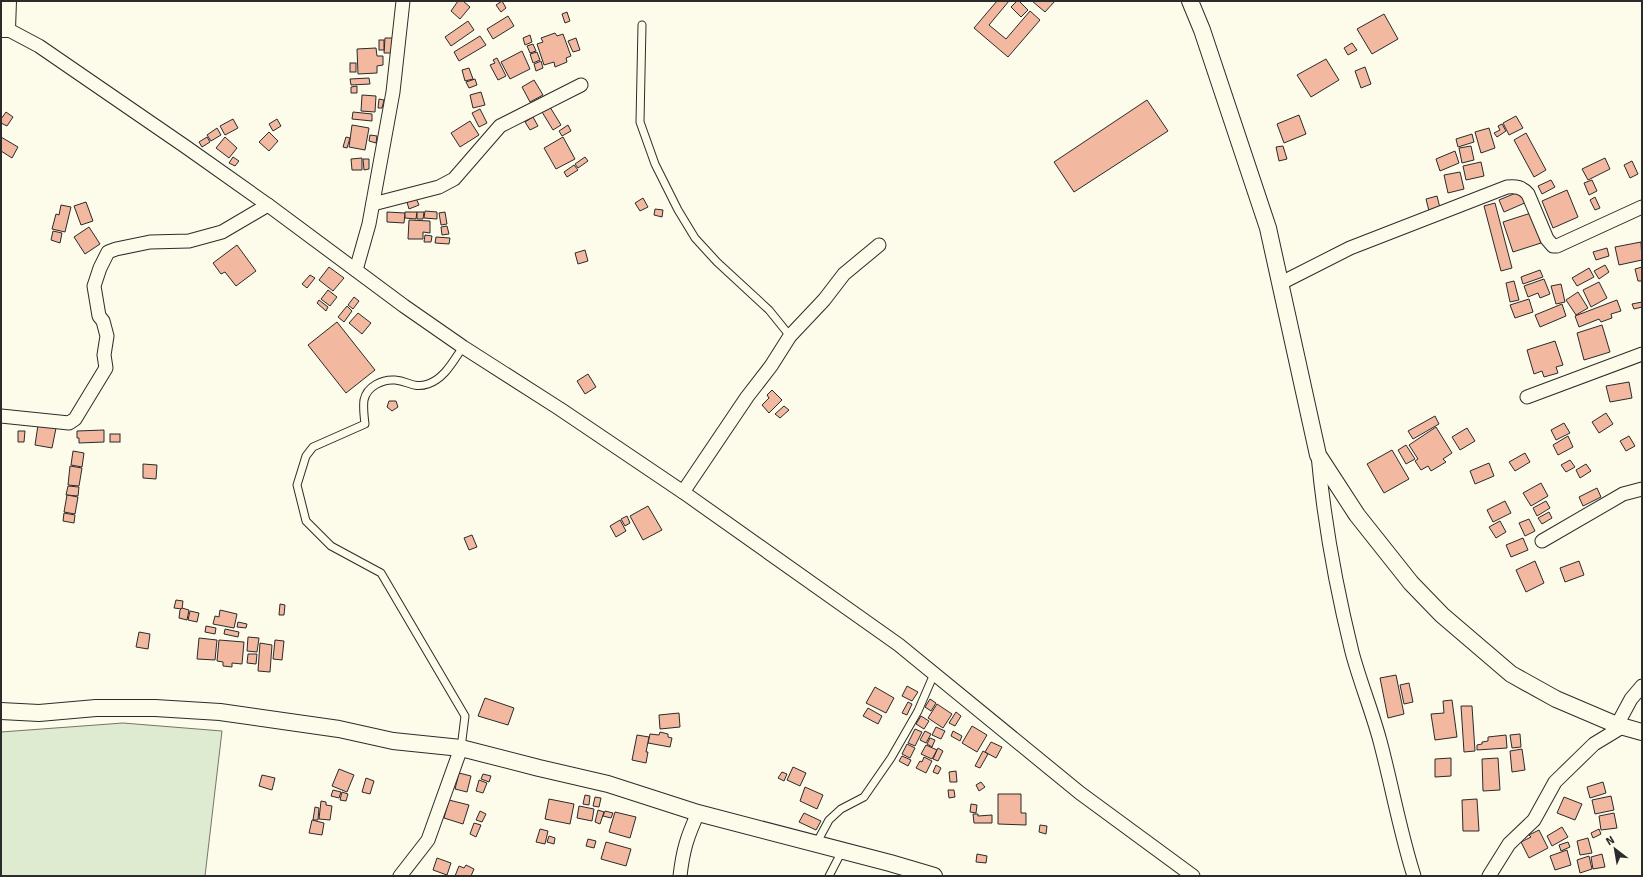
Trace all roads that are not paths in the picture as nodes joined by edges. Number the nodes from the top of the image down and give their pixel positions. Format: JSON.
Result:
{"nodes":[{"id":1,"x":8,"y":1,"type":"edge"},
{"id":2,"x":403,"y":1,"type":"edge"},
{"id":3,"x":1190,"y":1,"type":"edge"},
{"id":4,"x":642,"y":25,"type":"dead end"},
{"id":5,"x":4,"y":29,"type":"edge"},
{"id":6,"x":581,"y":85,"type":"dead end"},
{"id":7,"x":373,"y":204,"type":"junction"},
{"id":8,"x":268,"y":205,"type":"junction"},
{"id":9,"x":1642,"y":207,"type":"edge"},
{"id":10,"x":879,"y":245,"type":"dead end"},
{"id":11,"x":356,"y":270,"type":"junction"},
{"id":12,"x":1281,"y":283,"type":"junction"},
{"id":13,"x":790,"y":336,"type":"junction"},
{"id":14,"x":463,"y":347,"type":"junction"},
{"id":15,"x":1642,"y":354,"type":"edge"},
{"id":16,"x":1527,"y":398,"type":"dead end"},
{"id":17,"x":1,"y":416,"type":"edge"},
{"id":18,"x":1318,"y":455,"type":"junction"},
{"id":19,"x":1642,"y":489,"type":"edge"},
{"id":20,"x":683,"y":492,"type":"junction"},
{"id":21,"x":1542,"y":541,"type":"dead end"},
{"id":22,"x":934,"y":674,"type":"junction"},
{"id":23,"x":1642,"y":686,"type":"edge"},
{"id":24,"x":1,"y":711,"type":"edge"},
{"id":25,"x":1619,"y":726,"type":"junction"},
{"id":26,"x":1642,"y":732,"type":"edge"},
{"id":27,"x":461,"y":748,"type":"junction"},
{"id":28,"x":698,"y":813,"type":"junction"},
{"id":29,"x":816,"y":844,"type":"junction"},
{"id":30,"x":842,"y":851,"type":"junction"},
{"id":31,"x":400,"y":876,"type":"edge"},
{"id":32,"x":680,"y":876,"type":"edge"},
{"id":33,"x":830,"y":876,"type":"edge"},
{"id":34,"x":934,"y":876,"type":"edge"},
{"id":35,"x":1192,"y":876,"type":"edge"},
{"id":36,"x":1414,"y":876,"type":"edge"},
{"id":37,"x":1489,"y":876,"type":"edge"}],
"edges":[{"from":1,"to":5,"type":"street"},
{"from":2,"to":7,"type":"street"},
{"from":3,"to":12,"type":"street"},
{"from":4,"to":13,"type":"lane"},
{"from":5,"to":8,"type":"street"},
{"from":6,"to":7,"type":"street"},
{"from":7,"to":11,"type":"street"},
{"from":8,"to":11,"type":"street"},
{"from":8,"to":17,"type":"street"},
{"from":9,"to":12,"type":"street"},
{"from":10,"to":13,"type":"street"},
{"from":11,"to":14,"type":"street"},
{"from":12,"to":18,"type":"street"},
{"from":13,"to":20,"type":"street"},
{"from":14,"to":20,"type":"street"},
{"from":14,"to":27,"type":"lane"},
{"from":15,"to":16,"type":"street"},
{"from":18,"to":25,"type":"street"},
{"from":18,"to":36,"type":"street"},
{"from":19,"to":21,"type":"street"},
{"from":20,"to":22,"type":"street"},
{"from":22,"to":29,"type":"lane"},
{"from":22,"to":35,"type":"street"},
{"from":23,"to":25,"type":"street"},
{"from":24,"to":27,"type":"street"},
{"from":25,"to":26,"type":"street"},
{"from":25,"to":37,"type":"street"},
{"from":27,"to":28,"type":"street"},
{"from":27,"to":31,"type":"street"},
{"from":28,"to":29,"type":"street"},
{"from":28,"to":32,"type":"street"},
{"from":29,"to":30,"type":"street"},
{"from":30,"to":33,"type":"lane"},
{"from":30,"to":34,"type":"street"}]}
